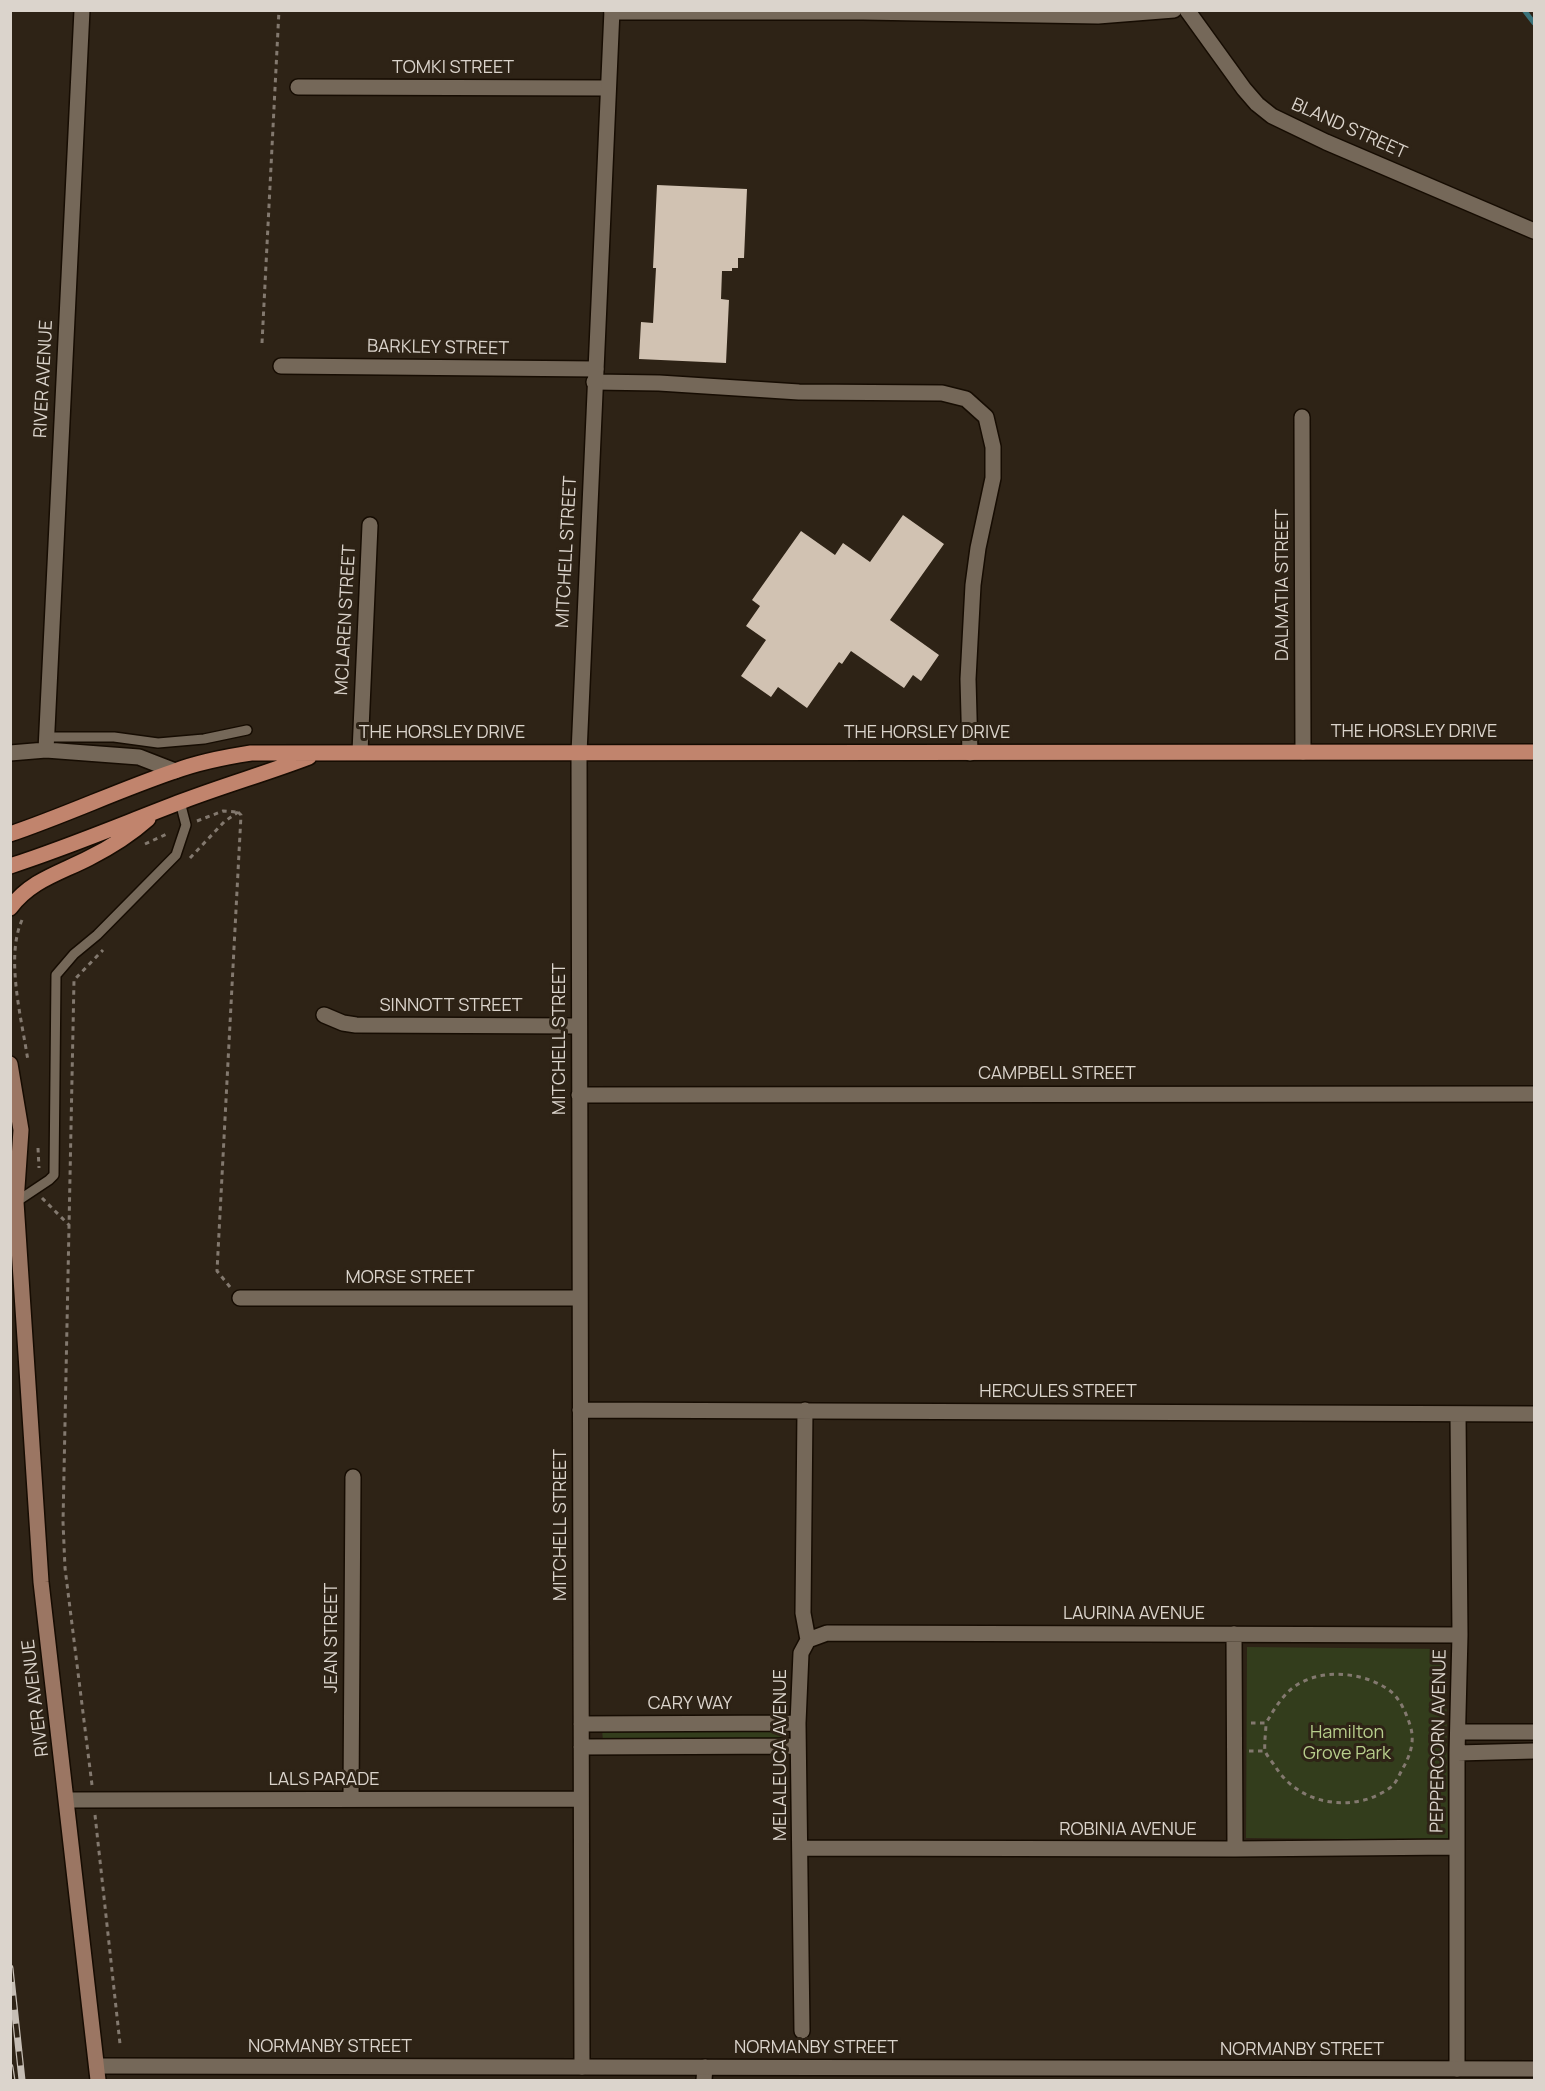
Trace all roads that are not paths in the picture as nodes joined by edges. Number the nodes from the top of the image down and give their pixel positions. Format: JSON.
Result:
{"nodes":[{"id":1,"x":82,"y":10,"type":"edge"},
{"id":2,"x":1174,"y":10,"type":"edge"},
{"id":3,"x":1187,"y":10,"type":"edge"},
{"id":4,"x":612,"y":11,"type":"edge"},
{"id":5,"x":298,"y":87,"type":"dead end"},
{"id":6,"x":608,"y":88,"type":"junction"},
{"id":7,"x":1534,"y":231,"type":"edge"},
{"id":8,"x":281,"y":366,"type":"dead end"},
{"id":9,"x":595,"y":376,"type":"junction"},
{"id":10,"x":1302,"y":417,"type":"dead end"},
{"id":11,"x":370,"y":525,"type":"dead end"},
{"id":12,"x":247,"y":730,"type":"dead end"},
{"id":13,"x":46,"y":743,"type":"junction"},
{"id":14,"x":360,"y":752,"type":"junction"},
{"id":15,"x":1303,"y":752,"type":"junction"},
{"id":16,"x":1534,"y":752,"type":"edge"},
{"id":17,"x":10,"y":753,"type":"edge"},
{"id":18,"x":321,"y":753,"type":"junction"},
{"id":19,"x":579,"y":753,"type":"junction"},
{"id":20,"x":970,"y":753,"type":"junction"},
{"id":21,"x":175,"y":771,"type":"junction"},
{"id":22,"x":180,"y":802,"type":"junction"},
{"id":23,"x":157,"y":812,"type":"junction"},
{"id":24,"x":10,"y":834,"type":"edge"},
{"id":25,"x":10,"y":866,"type":"edge"},
{"id":26,"x":10,"y":908,"type":"edge"},
{"id":27,"x":324,"y":1015,"type":"dead end"},
{"id":28,"x":579,"y":1026,"type":"junction"},
{"id":29,"x":10,"y":1064,"type":"edge"},
{"id":30,"x":1534,"y":1094,"type":"edge"},
{"id":31,"x":579,"y":1095,"type":"junction"},
{"id":32,"x":10,"y":1180,"type":"edge"},
{"id":33,"x":16,"y":1202,"type":"junction"},
{"id":34,"x":580,"y":1298,"type":"junction"},
{"id":35,"x":240,"y":1299,"type":"road end"},
{"id":36,"x":580,"y":1410,"type":"junction"},
{"id":37,"x":805,"y":1410,"type":"junction"},
{"id":38,"x":1458,"y":1414,"type":"junction"},
{"id":39,"x":1534,"y":1414,"type":"edge"},
{"id":40,"x":353,"y":1478,"type":"dead end"},
{"id":41,"x":1234,"y":1634,"type":"junction"},
{"id":42,"x":1460,"y":1635,"type":"junction"},
{"id":43,"x":808,"y":1640,"type":"junction"},
{"id":44,"x":798,"y":1723,"type":"junction"},
{"id":45,"x":581,"y":1724,"type":"junction"},
{"id":46,"x":1458,"y":1732,"type":"junction"},
{"id":47,"x":1534,"y":1732,"type":"edge"},
{"id":48,"x":798,"y":1746,"type":"junction"},
{"id":49,"x":581,"y":1747,"type":"junction"},
{"id":50,"x":1534,"y":1751,"type":"edge"},
{"id":51,"x":1457,"y":1753,"type":"junction"},
{"id":52,"x":351,"y":1799,"type":"junction"},
{"id":53,"x":581,"y":1799,"type":"junction"},
{"id":54,"x":68,"y":1800,"type":"junction"},
{"id":55,"x":1456,"y":1847,"type":"junction"},
{"id":56,"x":800,"y":1848,"type":"junction"},
{"id":57,"x":1235,"y":1849,"type":"junction"},
{"id":58,"x":802,"y":2031,"type":"dead end"},
{"id":59,"x":582,"y":2067,"type":"junction"},
{"id":60,"x":1457,"y":2069,"type":"junction"},
{"id":61,"x":1534,"y":2069,"type":"edge"},
{"id":62,"x":98,"y":2073,"type":"edge"},
{"id":63,"x":704,"y":2074,"type":"edge"},
{"id":64,"x":1082,"y":2075,"type":"edge"}],
"edges":[{"from":1,"to":13,"type":"street","name":"RIVER AVENUE"},
{"from":2,"to":4,"type":"street"},
{"from":3,"to":7,"type":"street","name":"BLAND STREET"},
{"from":4,"to":6,"type":"street","name":"MITCHELL STREET"},
{"from":5,"to":6,"type":"street","name":"TOMKI STREET"},
{"from":6,"to":9,"type":"street","name":"MITCHELL STREET"},
{"from":8,"to":9,"type":"street","name":"BARKLEY STREET"},
{"from":9,"to":19,"type":"street","name":"MITCHELL STREET"},
{"from":9,"to":20,"type":"street","name":"BARKLEY STREET"},
{"from":10,"to":15,"type":"street","name":"DALMATIA STREET"},
{"from":11,"to":14,"type":"street","name":"MCLAREN STREET"},
{"from":12,"to":13,"type":"lane"},
{"from":13,"to":17,"type":"street"},
{"from":13,"to":21,"type":"street"},
{"from":14,"to":18,"type":"main road","name":"THE HORSLEY DRIVE"},
{"from":14,"to":19,"type":"main road","name":"THE HORSLEY DRIVE"},
{"from":15,"to":16,"type":"main road","name":"THE HORSLEY DRIVE"},
{"from":15,"to":20,"type":"main road","name":"THE HORSLEY DRIVE"},
{"from":18,"to":21,"type":"main road","name":"THE HORSLEY DRIVE"},
{"from":18,"to":22,"type":"main road","name":"THE HORSLEY DRIVE"},
{"from":19,"to":20,"type":"main road","name":"THE HORSLEY DRIVE"},
{"from":19,"to":28,"type":"street","name":"MITCHELL STREET"},
{"from":21,"to":24,"type":"main road","name":"THE HORSLEY DRIVE"},
{"from":22,"to":23,"type":"main road","name":"THE HORSLEY DRIVE"},
{"from":22,"to":33,"type":"lane"},
{"from":23,"to":25,"type":"main road","name":"THE HORSLEY DRIVE"},
{"from":23,"to":26,"type":"main road"},
{"from":27,"to":28,"type":"street","name":"SINNOTT STREET"},
{"from":28,"to":31,"type":"street","name":"MITCHELL STREET"},
{"from":29,"to":33,"type":"main road","name":"RIVER AVENUE"},
{"from":30,"to":31,"type":"street","name":"CAMPBELL STREET"},
{"from":31,"to":34,"type":"street","name":"MITCHELL STREET"},
{"from":32,"to":33,"type":"main road","name":"RIVER AVENUE"},
{"from":33,"to":54,"type":"main road","name":"RIVER AVENUE"},
{"from":34,"to":35,"type":"street","name":"MORSE STREET"},
{"from":34,"to":36,"type":"street","name":"MITCHELL STREET"},
{"from":36,"to":37,"type":"street","name":"HERCULES STREET"},
{"from":36,"to":45,"type":"street","name":"MITCHELL STREET"},
{"from":37,"to":38,"type":"street","name":"HERCULES STREET"},
{"from":37,"to":43,"type":"street","name":"MELALEUCA AVENUE"},
{"from":38,"to":39,"type":"street","name":"HERCULES STREET"},
{"from":38,"to":42,"type":"street","name":"PEPPERCORN AVENUE"},
{"from":40,"to":52,"type":"street","name":"JEAN STREET"},
{"from":41,"to":42,"type":"street","name":"LAURINA AVENUE"},
{"from":41,"to":43,"type":"street","name":"LAURINA AVENUE"},
{"from":41,"to":57,"type":"street"},
{"from":42,"to":46,"type":"street","name":"PEPPERCORN AVENUE"},
{"from":43,"to":44,"type":"street","name":"MELALEUCA AVENUE"},
{"from":44,"to":45,"type":"street","name":"CARY WAY"},
{"from":44,"to":48,"type":"street","name":"MELALEUCA AVENUE"},
{"from":45,"to":49,"type":"street","name":"MITCHELL STREET"},
{"from":46,"to":47,"type":"street"},
{"from":46,"to":51,"type":"street","name":"PEPPERCORN AVENUE"},
{"from":48,"to":49,"type":"street"},
{"from":48,"to":56,"type":"street","name":"MELALEUCA AVENUE"},
{"from":49,"to":53,"type":"street","name":"MITCHELL STREET"},
{"from":50,"to":51,"type":"street"},
{"from":51,"to":55,"type":"street","name":"PEPPERCORN AVENUE"},
{"from":52,"to":53,"type":"street","name":"LALS PARADE"},
{"from":52,"to":54,"type":"street","name":"LALS PARADE"},
{"from":53,"to":59,"type":"street","name":"MITCHELL STREET"},
{"from":54,"to":62,"type":"main road","name":"RIVER AVENUE"},
{"from":55,"to":57,"type":"street","name":"ROBINIA AVENUE"},
{"from":55,"to":60,"type":"street","name":"PEPPERCORN AVENUE"},
{"from":56,"to":57,"type":"street","name":"ROBINIA AVENUE"},
{"from":56,"to":58,"type":"street","name":"MELALEUCA AVENUE"},
{"from":59,"to":62,"type":"street","name":"NORMANBY STREET"},
{"from":59,"to":63,"type":"street","name":"NORMANBY STREET"},
{"from":60,"to":61,"type":"street","name":"NORMANBY STREET"},
{"from":60,"to":64,"type":"street","name":"NORMANBY STREET"},
{"from":63,"to":64,"type":"street","name":"NORMANBY STREET"}]}
